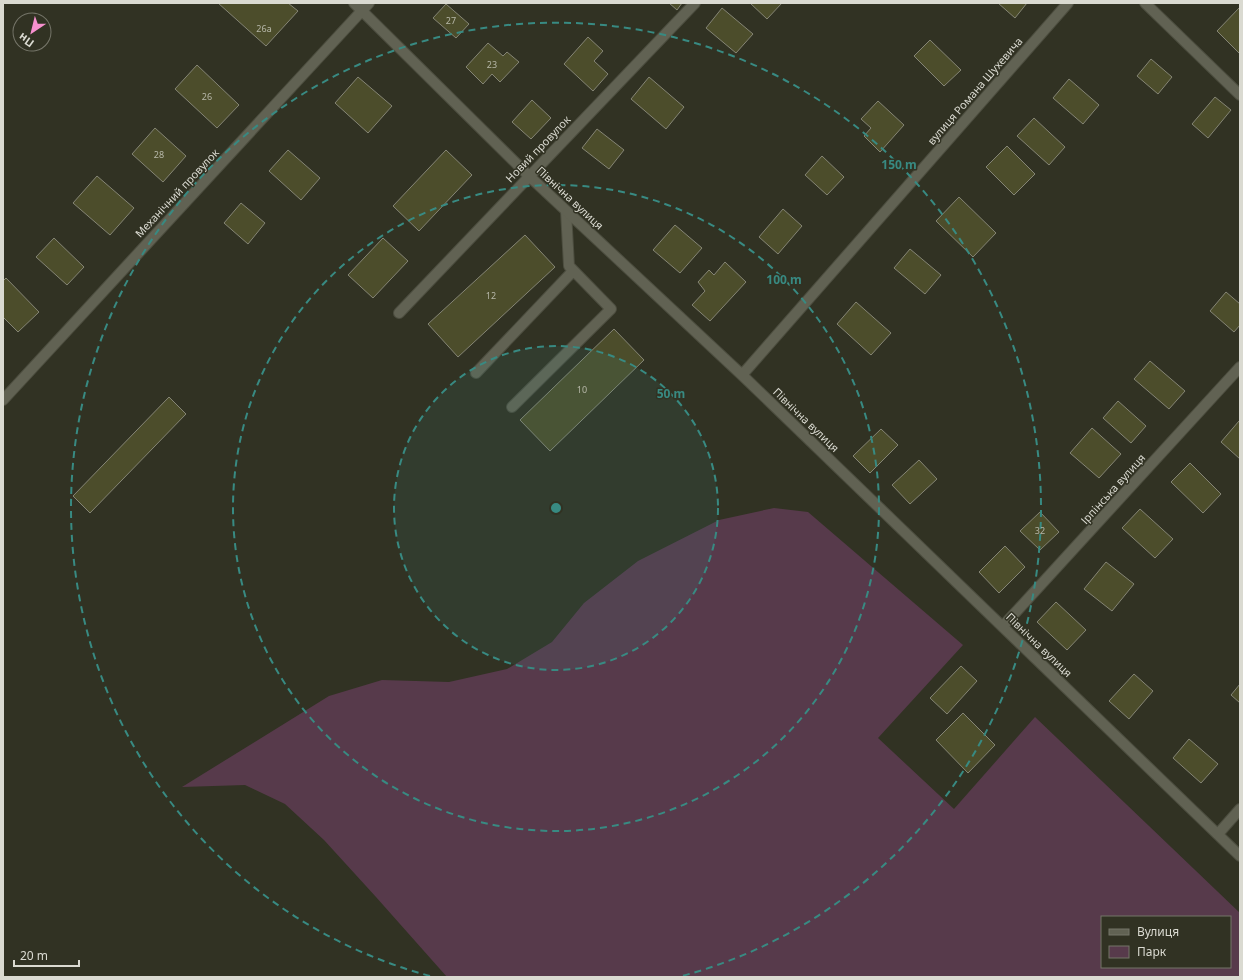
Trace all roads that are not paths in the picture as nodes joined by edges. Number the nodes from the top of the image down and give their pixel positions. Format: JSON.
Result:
{"nodes":[{"id":1,"x":354,"y":3,"type":"edge"},
{"id":2,"x":695,"y":3,"type":"edge"},
{"id":3,"x":1068,"y":3,"type":"edge"},
{"id":4,"x":1145,"y":3,"type":"edge"},
{"id":5,"x":365,"y":7,"type":"edge"},
{"id":6,"x":1240,"y":95,"type":"edge"},
{"id":7,"x":529,"y":176,"type":"junction"},
{"id":8,"x":566,"y":211,"type":"junction"},
{"id":9,"x":573,"y":271,"type":"junction"},
{"id":10,"x":400,"y":313,"type":"dead end"},
{"id":11,"x":1240,"y":367,"type":"edge"},
{"id":12,"x":476,"y":374,"type":"dead end"},
{"id":13,"x":742,"y":375,"type":"junction"},
{"id":14,"x":3,"y":400,"type":"edge"},
{"id":15,"x":512,"y":407,"type":"dead end"},
{"id":16,"x":1003,"y":626,"type":"junction"},
{"id":17,"x":1240,"y":809,"type":"edge"},
{"id":18,"x":1218,"y":834,"type":"junction"},
{"id":19,"x":1240,"y":856,"type":"edge"}],
"edges":[{"from":1,"to":5,"type":"street","name":"Північна вулиця"},
{"from":2,"to":7,"type":"street","name":"Новий провулок"},
{"from":3,"to":13,"type":"street","name":"вулиця Романа Шухевича"},
{"from":4,"to":6,"type":"street"},
{"from":5,"to":7,"type":"street","name":"Північна вулиця"},
{"from":5,"to":14,"type":"street","name":"Механічний провулок"},
{"from":7,"to":8,"type":"street","name":"Північна вулиця"},
{"from":7,"to":10,"type":"street","name":"Новий провулок"},
{"from":8,"to":9,"type":"street"},
{"from":8,"to":13,"type":"street","name":"Північна вулиця"},
{"from":9,"to":12,"type":"street"},
{"from":9,"to":15,"type":"street"},
{"from":11,"to":16,"type":"street","name":"Ірпінська вулиця"},
{"from":13,"to":16,"type":"street","name":"Північна вулиця"},
{"from":16,"to":18,"type":"street","name":"Північна вулиця"},
{"from":17,"to":18,"type":"street"},
{"from":18,"to":19,"type":"street","name":"Північна вулиця"}]}
